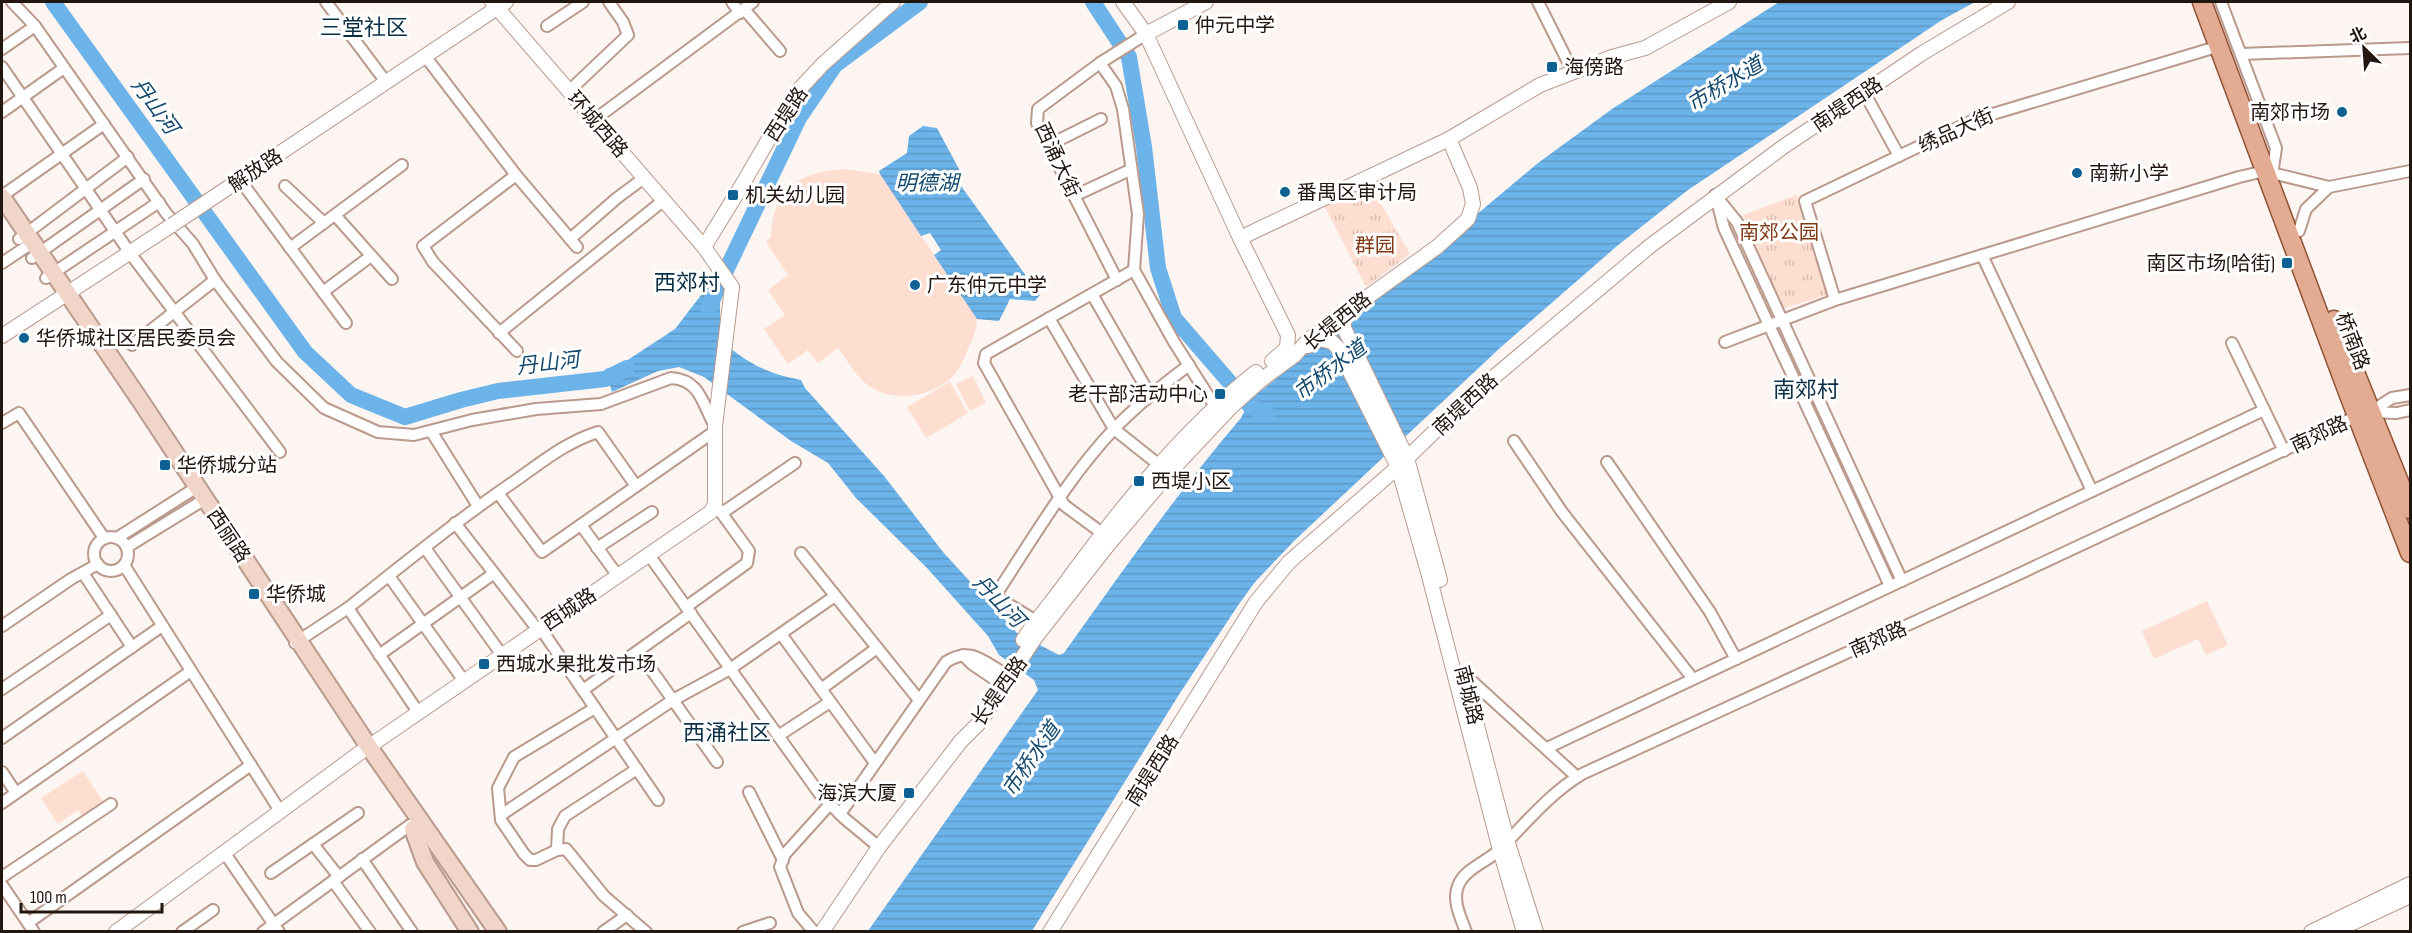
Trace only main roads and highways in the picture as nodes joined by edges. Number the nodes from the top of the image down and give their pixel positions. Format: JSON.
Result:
{"nodes":[{"id":1,"x":2202,"y":2,"type":"edge"},
{"id":2,"x":2212,"y":2,"type":"edge"},
{"id":3,"x":2259,"y":143,"type":"junction"},
{"id":4,"x":2271,"y":171,"type":"junction"},
{"id":5,"x":2,"y":197,"type":"edge"},
{"id":6,"x":2,"y":213,"type":"edge"},
{"id":7,"x":29,"y":245,"type":"junction"},
{"id":8,"x":2363,"y":414,"type":"junction"},
{"id":9,"x":2410,"y":509,"type":"edge"},
{"id":10,"x":2410,"y":553,"type":"edge"},
{"id":11,"x":415,"y":826,"type":"junction"},
{"id":12,"x":470,"y":932,"type":"edge"},
{"id":13,"x":484,"y":932,"type":"edge"},
{"id":14,"x":498,"y":932,"type":"edge"},
{"id":15,"x":507,"y":932,"type":"edge"}],
"edges":[{"from":1,"to":3,"type":"main road"},
{"from":2,"to":3,"type":"main road"},
{"from":3,"to":4,"type":"main road","name":"桥南路"},
{"from":4,"to":8,"type":"main road","name":"桥南路"},
{"from":4,"to":8,"type":"main road","name":"桥南路"},
{"from":5,"to":7,"type":"main road","name":"西丽路"},
{"from":6,"to":7,"type":"main road","name":"西丽路"},
{"from":7,"to":11,"type":"main road","name":"西丽路"},
{"from":8,"to":9,"type":"main road","name":"桥南路"},
{"from":8,"to":10,"type":"main road","name":"桥南路"},
{"from":11,"to":12,"type":"main road"},
{"from":11,"to":13,"type":"main road","name":"西丽路"},
{"from":11,"to":14,"type":"main road","name":"西丽路"},
{"from":11,"to":15,"type":"main road"}]}
